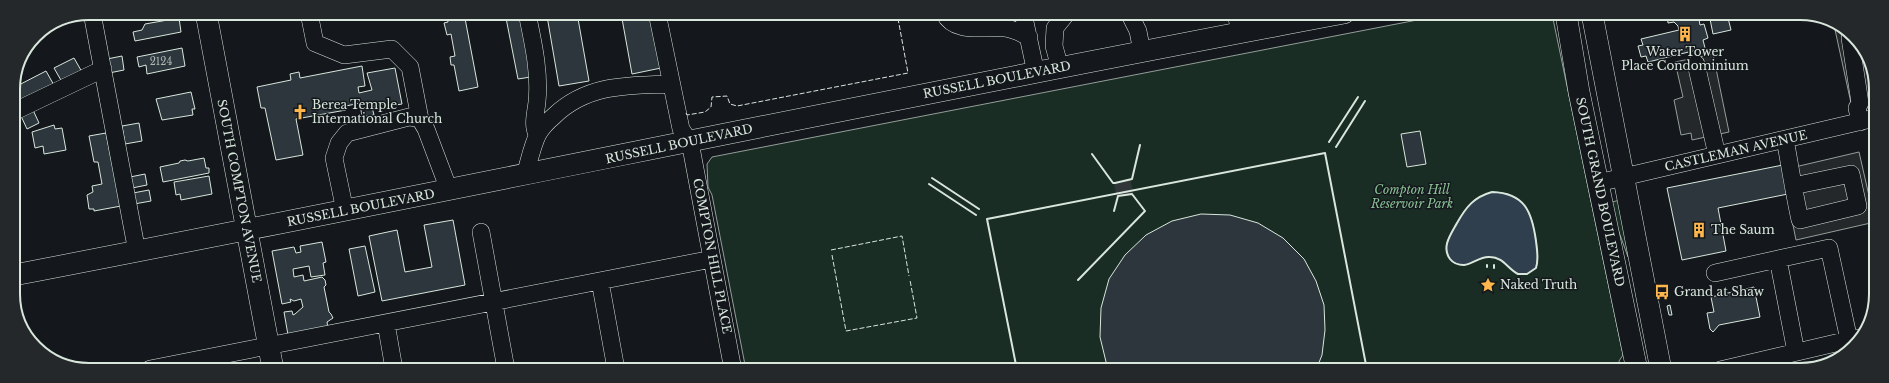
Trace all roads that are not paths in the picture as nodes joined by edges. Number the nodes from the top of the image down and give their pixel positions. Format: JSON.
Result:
{"nodes":[{"id":1,"x":93,"y":20,"type":"edge"},
{"id":2,"x":207,"y":20,"type":"edge"},
{"id":3,"x":310,"y":20,"type":"edge"},
{"id":4,"x":528,"y":20,"type":"edge"},
{"id":5,"x":658,"y":20,"type":"edge"},
{"id":6,"x":948,"y":20,"type":"edge"},
{"id":7,"x":1025,"y":20,"type":"edge"},
{"id":8,"x":1061,"y":20,"type":"edge"},
{"id":9,"x":1132,"y":20,"type":"edge"},
{"id":10,"x":1272,"y":20,"type":"edge"},
{"id":11,"x":1567,"y":20,"type":"edge"},
{"id":12,"x":1593,"y":20,"type":"edge"},
{"id":13,"x":1238,"y":23,"type":"edge"},
{"id":14,"x":1029,"y":37,"type":"junction"},
{"id":15,"x":1851,"y":42,"type":"edge"},
{"id":16,"x":1142,"y":52,"type":"junction"},
{"id":17,"x":1696,"y":64,"type":"dead end"},
{"id":18,"x":1060,"y":68,"type":"junction"},
{"id":19,"x":103,"y":69,"type":"junction"},
{"id":20,"x":1036,"y":73,"type":"junction"},
{"id":21,"x":672,"y":84,"type":"junction"},
{"id":22,"x":20,"y":109,"type":"edge"},
{"id":23,"x":420,"y":118,"type":"junction"},
{"id":24,"x":1867,"y":120,"type":"edge"},
{"id":25,"x":538,"y":134,"type":"junction"},
{"id":26,"x":1785,"y":139,"type":"junction"},
{"id":27,"x":690,"y":142,"type":"junction"},
{"id":28,"x":1717,"y":155,"type":"junction"},
{"id":29,"x":525,"y":175,"type":"junction"},
{"id":30,"x":1624,"y":177,"type":"junction"},
{"id":31,"x":1598,"y":183,"type":"junction"},
{"id":32,"x":1793,"y":186,"type":"dead end"},
{"id":33,"x":449,"y":190,"type":"junction"},
{"id":34,"x":345,"y":211,"type":"junction"},
{"id":35,"x":247,"y":230,"type":"junction"},
{"id":36,"x":481,"y":232,"type":"dead end"},
{"id":37,"x":137,"y":252,"type":"junction"},
{"id":38,"x":712,"y":258,"type":"junction"},
{"id":39,"x":1778,"y":259,"type":"junction"},
{"id":40,"x":20,"y":274,"type":"edge"},
{"id":41,"x":1715,"y":274,"type":"dead end"},
{"id":42,"x":600,"y":281,"type":"junction"},
{"id":43,"x":494,"y":302,"type":"junction"},
{"id":44,"x":386,"y":323,"type":"junction"},
{"id":45,"x":1852,"y":339,"type":"edge"},
{"id":46,"x":1853,"y":339,"type":"edge"},
{"id":47,"x":269,"y":346,"type":"junction"},
{"id":48,"x":1796,"y":352,"type":"junction"},
{"id":49,"x":181,"y":363,"type":"edge"},
{"id":50,"x":272,"y":363,"type":"edge"},
{"id":51,"x":393,"y":363,"type":"edge"},
{"id":52,"x":505,"y":363,"type":"edge"},
{"id":53,"x":615,"y":363,"type":"edge"},
{"id":54,"x":732,"y":363,"type":"edge"},
{"id":55,"x":1636,"y":363,"type":"edge"},
{"id":56,"x":1660,"y":363,"type":"edge"},
{"id":57,"x":1750,"y":363,"type":"edge"}],
"edges":[{"from":1,"to":19,"type":"street"},
{"from":2,"to":35,"type":"main road","name":"SOUTH COMPTON AVENUE"},
{"from":3,"to":23,"type":"street"},
{"from":4,"to":25,"type":"street"},
{"from":5,"to":21,"type":"street","name":"COMPTON HILL PLACE"},
{"from":6,"to":14,"type":"street"},
{"from":7,"to":14,"type":"street"},
{"from":8,"to":18,"type":"street"},
{"from":9,"to":16,"type":"street"},
{"from":10,"to":13,"type":"main road","name":"RUSSELL BOULEVARD"},
{"from":11,"to":31,"type":"main road","name":"SOUTH GRAND BOULEVARD"},
{"from":12,"to":30,"type":"main road","name":"SOUTH GRAND BOULEVARD"},
{"from":13,"to":16,"type":"main road","name":"RUSSELL BOULEVARD"},
{"from":14,"to":20,"type":"street"},
{"from":15,"to":24,"type":"street"},
{"from":16,"to":18,"type":"main road","name":"RUSSELL BOULEVARD"},
{"from":17,"to":28,"type":"street"},
{"from":18,"to":20,"type":"main road","name":"RUSSELL BOULEVARD"},
{"from":19,"to":22,"type":"street"},
{"from":19,"to":37,"type":"street"},
{"from":20,"to":27,"type":"main road","name":"RUSSELL BOULEVARD"},
{"from":21,"to":25,"type":"street"},
{"from":21,"to":27,"type":"street","name":"COMPTON HILL PLACE"},
{"from":23,"to":33,"type":"street"},
{"from":23,"to":34,"type":"street"},
{"from":24,"to":26,"type":"street","name":"CASTLEMAN AVENUE"},
{"from":25,"to":29,"type":"street"},
{"from":26,"to":28,"type":"street","name":"CASTLEMAN AVENUE"},
{"from":26,"to":32,"type":"street"},
{"from":27,"to":29,"type":"main road","name":"RUSSELL BOULEVARD"},
{"from":27,"to":38,"type":"street","name":"COMPTON HILL PLACE"},
{"from":28,"to":30,"type":"street","name":"CASTLEMAN AVENUE"},
{"from":29,"to":33,"type":"main road","name":"RUSSELL BOULEVARD"},
{"from":30,"to":31,"type":"street","name":"CASTLEMAN AVENUE"},
{"from":30,"to":56,"type":"main road","name":"SOUTH GRAND BOULEVARD"},
{"from":31,"to":55,"type":"main road","name":"SOUTH GRAND BOULEVARD"},
{"from":33,"to":34,"type":"main road","name":"RUSSELL BOULEVARD"},
{"from":34,"to":35,"type":"main road","name":"RUSSELL BOULEVARD"},
{"from":35,"to":37,"type":"main road","name":"RUSSELL BOULEVARD"},
{"from":35,"to":47,"type":"main road","name":"SOUTH COMPTON AVENUE"},
{"from":36,"to":43,"type":"street"},
{"from":37,"to":40,"type":"main road","name":"RUSSELL BOULEVARD"},
{"from":38,"to":42,"type":"street"},
{"from":38,"to":54,"type":"street","name":"COMPTON HILL PLACE"},
{"from":39,"to":41,"type":"street"},
{"from":39,"to":46,"type":"street"},
{"from":39,"to":48,"type":"street"},
{"from":42,"to":43,"type":"street"},
{"from":42,"to":53,"type":"street"},
{"from":43,"to":44,"type":"street"},
{"from":43,"to":52,"type":"street"},
{"from":44,"to":47,"type":"street"},
{"from":44,"to":51,"type":"street"},
{"from":45,"to":48,"type":"street"},
{"from":47,"to":49,"type":"street"},
{"from":47,"to":50,"type":"main road","name":"SOUTH COMPTON AVENUE"},
{"from":48,"to":57,"type":"street"}]}
